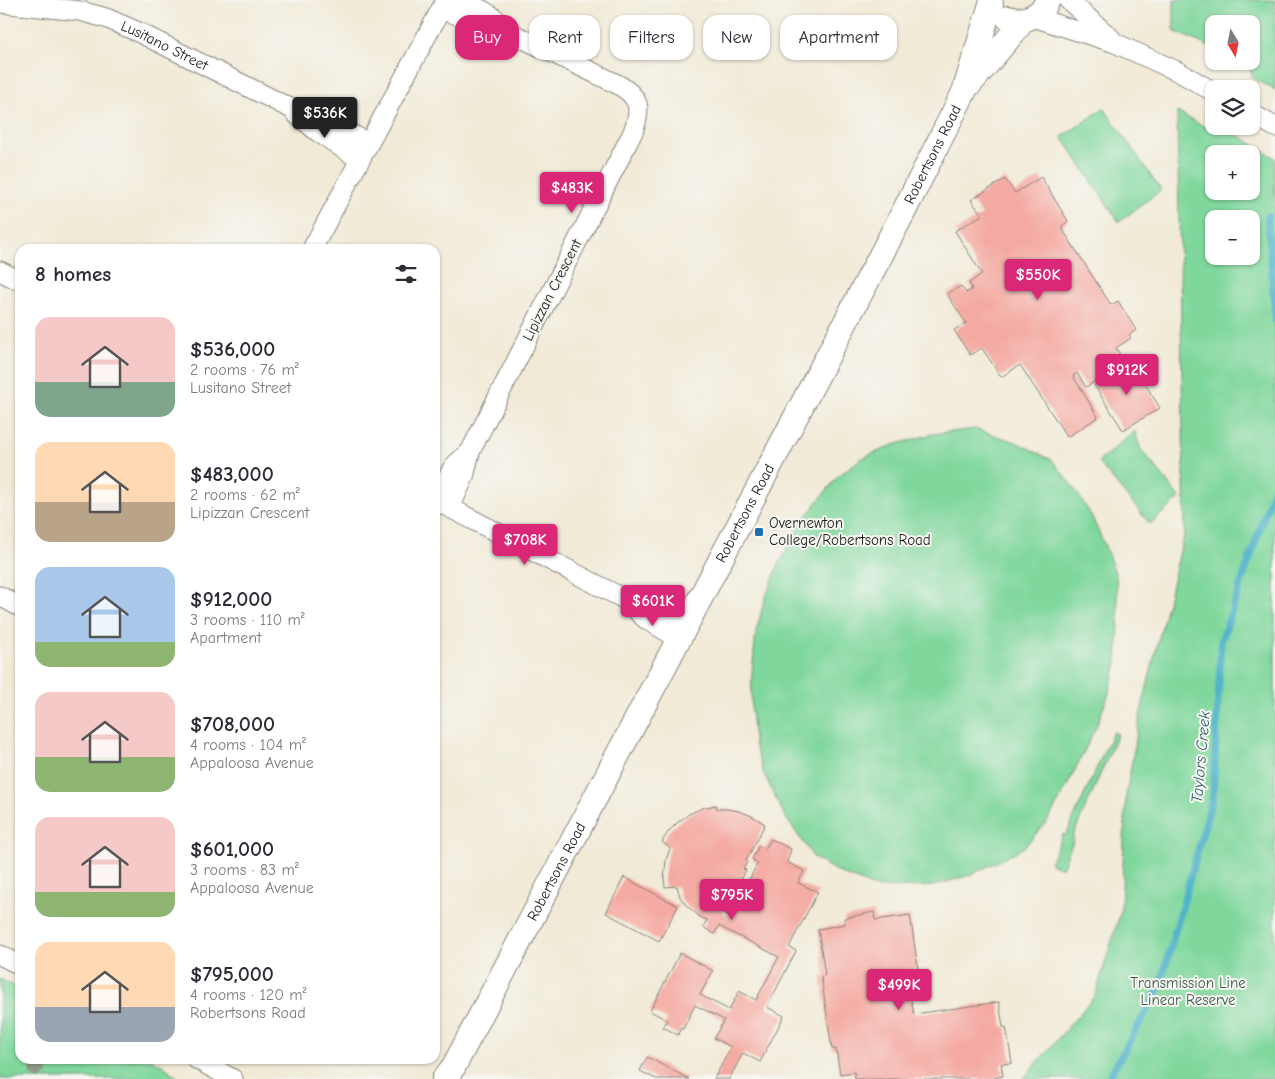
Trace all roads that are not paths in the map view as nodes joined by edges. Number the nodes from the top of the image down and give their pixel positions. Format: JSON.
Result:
{"nodes":[{"id":1,"x":459,"y":0,"type":"edge"},
{"id":2,"x":1068,"y":0,"type":"edge"},
{"id":3,"x":0,"y":2,"type":"edge"},
{"id":4,"x":991,"y":2,"type":"edge"},
{"id":5,"x":443,"y":5,"type":"edge"},
{"id":6,"x":1035,"y":12,"type":"edge"},
{"id":7,"x":464,"y":15,"type":"edge"},
{"id":8,"x":490,"y":15,"type":"edge"},
{"id":9,"x":519,"y":38,"type":"edge"},
{"id":10,"x":1115,"y":43,"type":"junction"},
{"id":11,"x":1205,"y":87,"type":"edge"},
{"id":12,"x":964,"y":92,"type":"junction"},
{"id":13,"x":1260,"y":118,"type":"edge"},
{"id":14,"x":1275,"y":127,"type":"edge"},
{"id":15,"x":364,"y":151,"type":"junction"},
{"id":16,"x":315,"y":244,"type":"edge"},
{"id":17,"x":0,"y":271,"type":"edge"},
{"id":18,"x":15,"y":278,"type":"edge"},
{"id":19,"x":441,"y":503,"type":"edge"},
{"id":20,"x":0,"y":596,"type":"edge"},
{"id":21,"x":15,"y":604,"type":"edge"},
{"id":22,"x":682,"y":631,"type":"junction"},
{"id":23,"x":0,"y":955,"type":"edge"},
{"id":24,"x":15,"y":962,"type":"edge"},
{"id":25,"x":205,"y":1064,"type":"edge"},
{"id":26,"x":449,"y":1075,"type":"edge"},
{"id":27,"x":233,"y":1079,"type":"edge"}],
"edges":[{"from":1,"to":8,"type":"street","name":"Lipizzan Crescent"},
{"from":2,"to":10,"type":"street"},
{"from":3,"to":15,"type":"street","name":"Lusitano Street"},
{"from":4,"to":6,"type":"street"},
{"from":4,"to":12,"type":"street","name":"Robertsons Road"},
{"from":5,"to":7,"type":"street","name":"Lipizzan Crescent"},
{"from":5,"to":15,"type":"street"},
{"from":6,"to":10,"type":"street"},
{"from":6,"to":12,"type":"street","name":"Robertsons Road"},
{"from":9,"to":19,"type":"street","name":"Lipizzan Crescent"},
{"from":10,"to":11,"type":"street"},
{"from":12,"to":22,"type":"street","name":"Robertsons Road"},
{"from":13,"to":14,"type":"street"},
{"from":15,"to":16,"type":"street"},
{"from":17,"to":18,"type":"street"},
{"from":19,"to":22,"type":"street"},
{"from":20,"to":21,"type":"street"},
{"from":22,"to":26,"type":"street","name":"Robertsons Road"},
{"from":23,"to":24,"type":"street"},
{"from":25,"to":27,"type":"street"}]}
